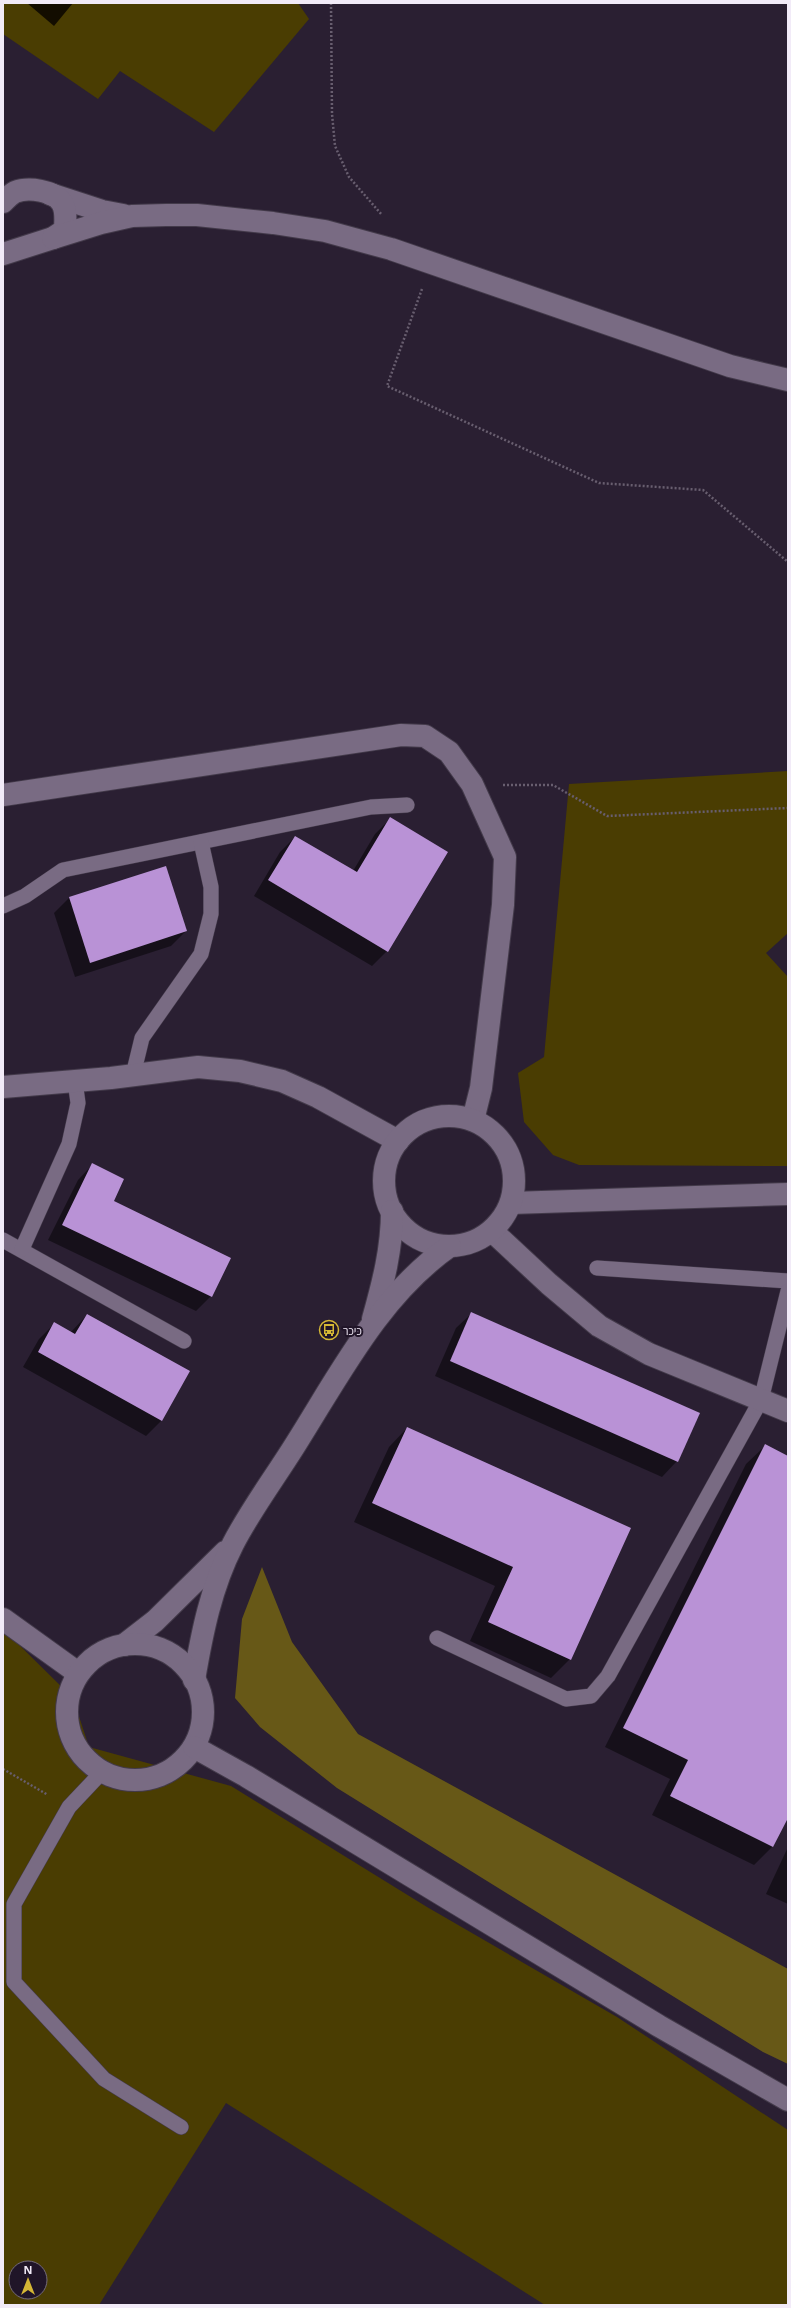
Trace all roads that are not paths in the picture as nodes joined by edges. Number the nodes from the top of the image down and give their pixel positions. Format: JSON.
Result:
{"nodes":[{"id":1,"x":50,"y":194,"type":"junction"},
{"id":2,"x":3,"y":202,"type":"edge"},
{"id":3,"x":130,"y":216,"type":"junction"},
{"id":4,"x":53,"y":238,"type":"junction"},
{"id":5,"x":3,"y":254,"type":"edge"},
{"id":6,"x":788,"y":380,"type":"edge"},
{"id":7,"x":3,"y":795,"type":"edge"},
{"id":8,"x":407,"y":805,"type":"dead end"},
{"id":9,"x":201,"y":842,"type":"junction"},
{"id":10,"x":3,"y":906,"type":"edge"},
{"id":11,"x":133,"y":1075,"type":"junction"},
{"id":12,"x":75,"y":1081,"type":"junction"},
{"id":13,"x":3,"y":1087,"type":"edge"},
{"id":14,"x":473,"y":1120,"type":"junction"},
{"id":15,"x":398,"y":1141,"type":"junction"},
{"id":16,"x":788,"y":1194,"type":"edge"},
{"id":17,"x":511,"y":1203,"type":"junction"},
{"id":18,"x":392,"y":1211,"type":"junction"},
{"id":19,"x":492,"y":1231,"type":"junction"},
{"id":20,"x":3,"y":1240,"type":"edge"},
{"id":21,"x":450,"y":1246,"type":"junction"},
{"id":22,"x":22,"y":1249,"type":"junction"},
{"id":23,"x":597,"y":1268,"type":"dead end"},
{"id":24,"x":788,"y":1281,"type":"edge"},
{"id":25,"x":788,"y":1291,"type":"edge"},
{"id":26,"x":373,"y":1322,"type":"junction"},
{"id":27,"x":184,"y":1341,"type":"dead end"},
{"id":28,"x":761,"y":1400,"type":"junction"},
{"id":29,"x":788,"y":1411,"type":"edge"},
{"id":30,"x":232,"y":1544,"type":"junction"},
{"id":31,"x":3,"y":1619,"type":"edge"},
{"id":32,"x":437,"y":1638,"type":"dead end"},
{"id":33,"x":124,"y":1645,"type":"junction"},
{"id":34,"x":78,"y":1673,"type":"junction"},
{"id":35,"x":194,"y":1680,"type":"junction"},
{"id":36,"x":194,"y":1747,"type":"junction"},
{"id":37,"x":102,"y":1772,"type":"junction"},
{"id":38,"x":788,"y":2100,"type":"edge"},
{"id":39,"x":181,"y":2126,"type":"dead end"}],
"edges":[{"from":1,"to":2,"type":"street"},
{"from":1,"to":3,"type":"street"},
{"from":1,"to":4,"type":"street"},
{"from":3,"to":4,"type":"street"},
{"from":3,"to":6,"type":"street"},
{"from":4,"to":5,"type":"street"},
{"from":7,"to":14,"type":"street"},
{"from":8,"to":9,"type":"lane"},
{"from":9,"to":10,"type":"lane"},
{"from":9,"to":11,"type":"lane"},
{"from":11,"to":12,"type":"street"},
{"from":11,"to":15,"type":"street"},
{"from":12,"to":13,"type":"street"},
{"from":12,"to":22,"type":"lane"},
{"from":14,"to":15,"type":"street"},
{"from":14,"to":17,"type":"street"},
{"from":15,"to":18,"type":"street"},
{"from":16,"to":17,"type":"street"},
{"from":17,"to":19,"type":"street"},
{"from":18,"to":21,"type":"street"},
{"from":18,"to":26,"type":"street"},
{"from":19,"to":21,"type":"street"},
{"from":19,"to":28,"type":"street"},
{"from":20,"to":22,"type":"lane"},
{"from":21,"to":26,"type":"street"},
{"from":22,"to":27,"type":"lane"},
{"from":23,"to":24,"type":"lane"},
{"from":25,"to":28,"type":"lane"},
{"from":26,"to":30,"type":"street"},
{"from":28,"to":29,"type":"street"},
{"from":28,"to":32,"type":"lane"},
{"from":30,"to":33,"type":"street"},
{"from":30,"to":35,"type":"street"},
{"from":31,"to":34,"type":"street"},
{"from":33,"to":34,"type":"street"},
{"from":33,"to":35,"type":"street"},
{"from":34,"to":37,"type":"street"},
{"from":35,"to":36,"type":"street"},
{"from":36,"to":37,"type":"street"},
{"from":36,"to":38,"type":"street"},
{"from":37,"to":39,"type":"lane"}]}
